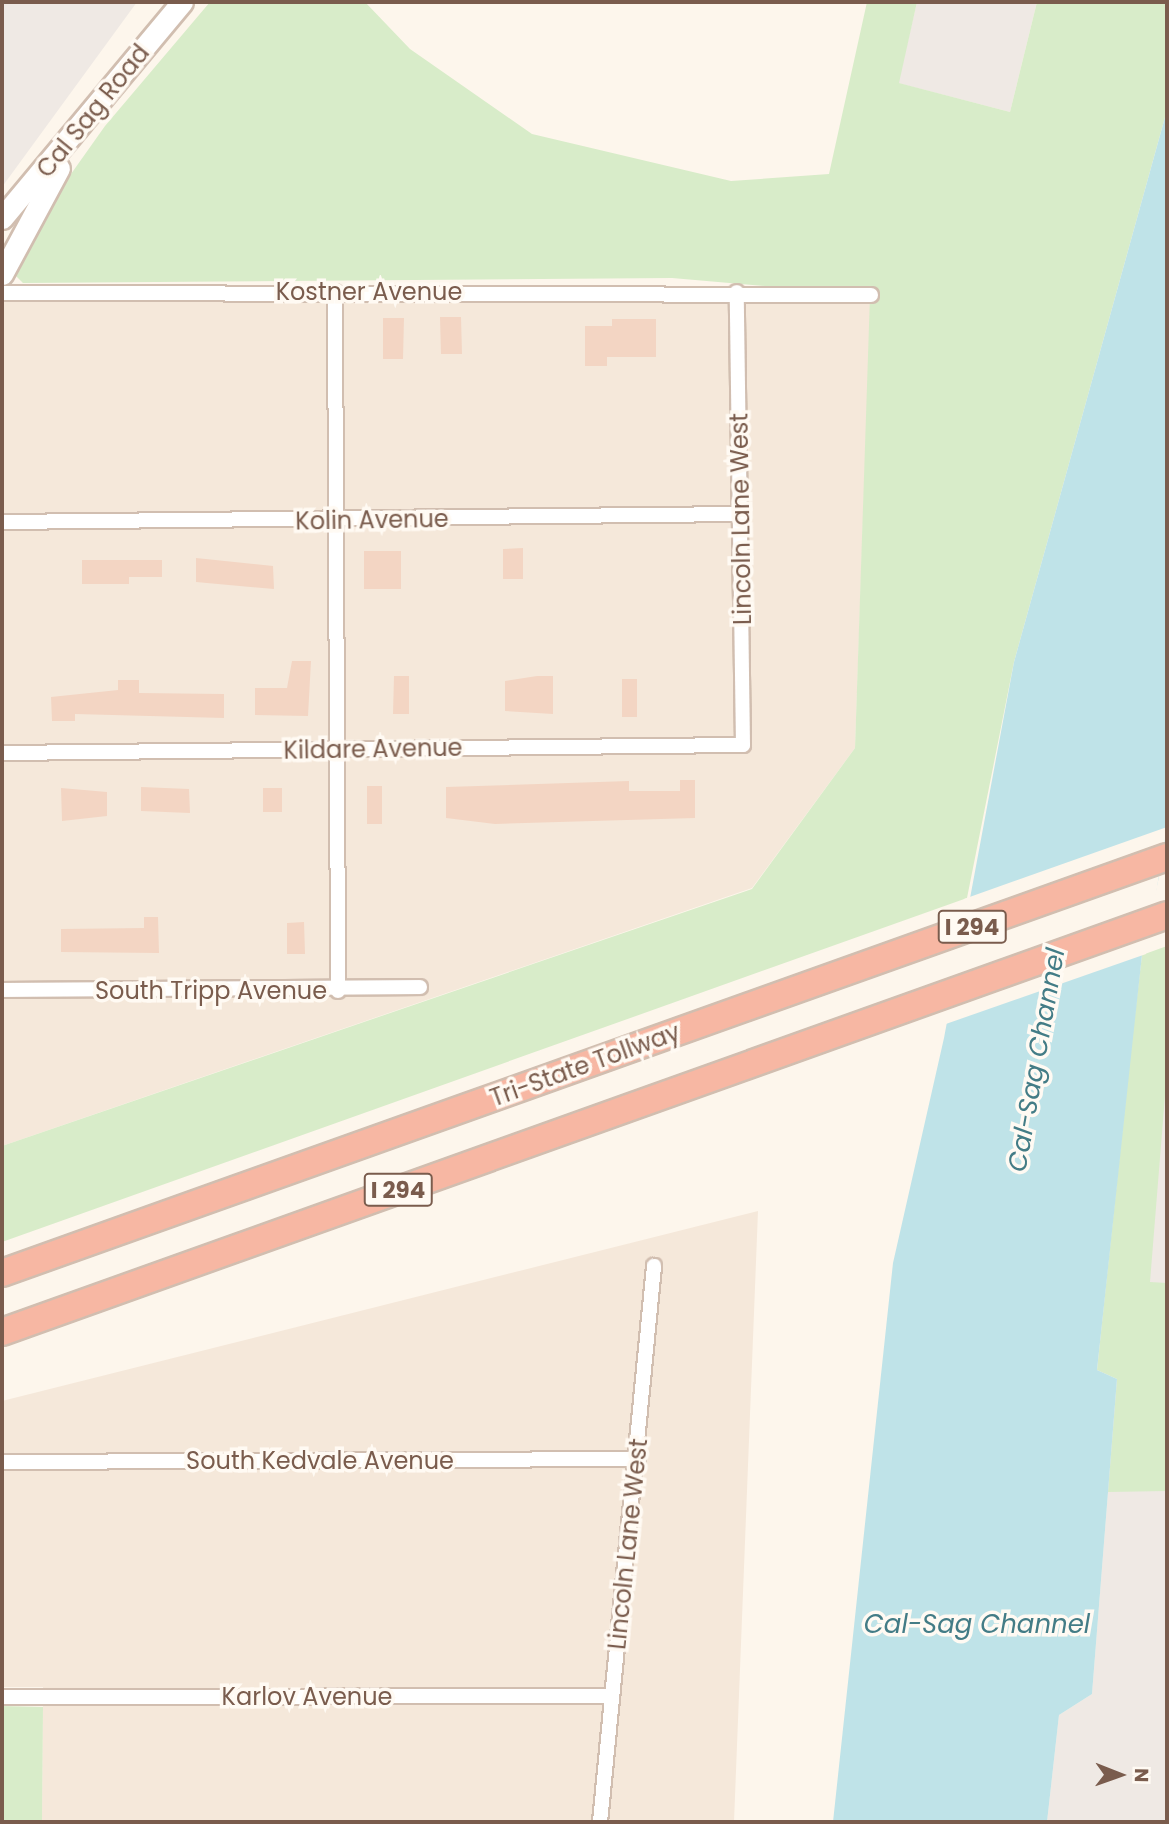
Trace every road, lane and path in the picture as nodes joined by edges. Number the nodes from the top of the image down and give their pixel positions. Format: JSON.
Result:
{"nodes":[{"id":1,"x":182,"y":2,"type":"edge"},
{"id":2,"x":80,"y":129,"type":"junction"},
{"id":3,"x":3,"y":215,"type":"edge"},
{"id":4,"x":2,"y":274,"type":"edge"},
{"id":5,"x":335,"y":292,"type":"junction"},
{"id":6,"x":737,"y":292,"type":"junction"},
{"id":7,"x":2,"y":293,"type":"edge"},
{"id":8,"x":871,"y":295,"type":"dead end"},
{"id":9,"x":741,"y":514,"type":"junction"},
{"id":10,"x":336,"y":521,"type":"junction"},
{"id":11,"x":2,"y":522,"type":"edge"},
{"id":12,"x":743,"y":745,"type":"joint"},
{"id":13,"x":337,"y":750,"type":"junction"},
{"id":14,"x":2,"y":753,"type":"edge"},
{"id":15,"x":1167,"y":857,"type":"edge"},
{"id":16,"x":1167,"y":915,"type":"edge"},
{"id":17,"x":420,"y":988,"type":"dead end"},
{"id":18,"x":2,"y":990,"type":"edge"},
{"id":19,"x":338,"y":991,"type":"junction"},
{"id":20,"x":654,"y":1266,"type":"dead end"},
{"id":21,"x":2,"y":1273,"type":"edge"},
{"id":22,"x":2,"y":1332,"type":"edge"},
{"id":23,"x":638,"y":1459,"type":"junction"},
{"id":24,"x":2,"y":1462,"type":"edge"},
{"id":25,"x":612,"y":1696,"type":"junction"},
{"id":26,"x":2,"y":1697,"type":"edge"},
{"id":27,"x":600,"y":1822,"type":"edge"}],
"edges":[{"from":1,"to":2,"type":"street","name":"Cal Sag Road"},
{"from":2,"to":3,"type":"street","name":"Cal Sag Road"},
{"from":2,"to":4,"type":"street"},
{"from":5,"to":6,"type":"street","name":"Kostner Avenue"},
{"from":5,"to":7,"type":"street","name":"Kostner Avenue"},
{"from":5,"to":10,"type":"street"},
{"from":6,"to":8,"type":"street","name":"Kostner Avenue"},
{"from":6,"to":9,"type":"street","name":"Lincoln Lane West"},
{"from":9,"to":10,"type":"street","name":"Kolin Avenue"},
{"from":9,"to":12,"type":"street","name":"Lincoln Lane West"},
{"from":10,"to":11,"type":"street","name":"Kolin Avenue"},
{"from":10,"to":13,"type":"street"},
{"from":12,"to":13,"type":"street","name":"Kildare Avenue"},
{"from":13,"to":14,"type":"street","name":"Kildare Avenue"},
{"from":13,"to":19,"type":"street"},
{"from":15,"to":21,"type":"highway","name":"Tri-State Tollway","number":"I 294"},
{"from":16,"to":22,"type":"highway","number":"I 294"},
{"from":17,"to":19,"type":"street","name":"South Tripp Avenue"},
{"from":18,"to":19,"type":"street","name":"South Tripp Avenue"},
{"from":20,"to":23,"type":"street","name":"Lincoln Lane West"},
{"from":23,"to":24,"type":"street","name":"South Kedvale Avenue"},
{"from":23,"to":25,"type":"street","name":"Lincoln Lane West"},
{"from":25,"to":26,"type":"street","name":"Karlov Avenue"},
{"from":25,"to":27,"type":"street","name":"Lincoln Lane West"}]}
